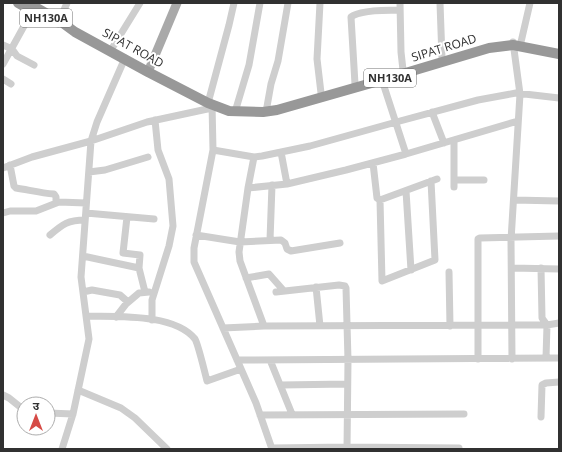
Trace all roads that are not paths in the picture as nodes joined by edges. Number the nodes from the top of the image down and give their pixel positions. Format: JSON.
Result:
{"nodes":[{"id":1,"x":18,"y":3,"type":"edge"},
{"id":2,"x":67,"y":3,"type":"edge"},
{"id":3,"x":140,"y":3,"type":"edge"},
{"id":4,"x":177,"y":3,"type":"edge"},
{"id":5,"x":234,"y":3,"type":"edge"},
{"id":6,"x":260,"y":3,"type":"edge"},
{"id":7,"x":288,"y":3,"type":"edge"},
{"id":8,"x":320,"y":3,"type":"edge"},
{"id":9,"x":440,"y":3,"type":"edge"},
{"id":10,"x":527,"y":3,"type":"edge"},
{"id":11,"x":400,"y":6,"type":"edge"},
{"id":12,"x":31,"y":7,"type":"edge"},
{"id":13,"x":59,"y":23,"type":"junction"},
{"id":14,"x":516,"y":43,"type":"junction"},
{"id":15,"x":3,"y":45,"type":"edge"},
{"id":16,"x":12,"y":49,"type":"junction"},
{"id":17,"x":559,"y":49,"type":"edge"},
{"id":18,"x":111,"y":50,"type":"junction"},
{"id":19,"x":559,"y":54,"type":"edge"},
{"id":20,"x":125,"y":58,"type":"junction"},
{"id":21,"x":442,"y":58,"type":"junction"},
{"id":22,"x":3,"y":64,"type":"edge"},
{"id":23,"x":34,"y":65,"type":"dead end"},
{"id":24,"x":404,"y":70,"type":"junction"},
{"id":25,"x":148,"y":72,"type":"junction"},
{"id":26,"x":382,"y":78,"type":"junction"},
{"id":27,"x":3,"y":79,"type":"edge"},
{"id":28,"x":11,"y":84,"type":"dead end"},
{"id":29,"x":355,"y":84,"type":"junction"},
{"id":30,"x":321,"y":93,"type":"junction"},
{"id":31,"x":520,"y":94,"type":"junction"},
{"id":32,"x":559,"y":98,"type":"edge"},
{"id":33,"x":214,"y":106,"type":"junction"},
{"id":34,"x":236,"y":109,"type":"junction"},
{"id":35,"x":266,"y":109,"type":"junction"},
{"id":36,"x":432,"y":112,"type":"junction"},
{"id":37,"x":155,"y":120,"type":"junction"},
{"id":38,"x":518,"y":121,"type":"junction"},
{"id":39,"x":395,"y":122,"type":"junction"},
{"id":40,"x":454,"y":140,"type":"junction"},
{"id":41,"x":91,"y":141,"type":"junction"},
{"id":42,"x":444,"y":143,"type":"junction"},
{"id":43,"x":213,"y":150,"type":"junction"},
{"id":44,"x":281,"y":152,"type":"junction"},
{"id":45,"x":406,"y":154,"type":"junction"},
{"id":46,"x":148,"y":157,"type":"dead end"},
{"id":47,"x":254,"y":157,"type":"junction"},
{"id":48,"x":373,"y":163,"type":"junction"},
{"id":49,"x":6,"y":167,"type":"edge"},
{"id":50,"x":89,"y":172,"type":"junction"},
{"id":51,"x":484,"y":180,"type":"dead end"},
{"id":52,"x":287,"y":184,"type":"junction"},
{"id":53,"x":272,"y":185,"type":"junction"},
{"id":54,"x":248,"y":188,"type":"junction"},
{"id":55,"x":406,"y":190,"type":"junction"},
{"id":56,"x":380,"y":200,"type":"junction"},
{"id":57,"x":514,"y":200,"type":"junction"},
{"id":58,"x":559,"y":201,"type":"edge"},
{"id":59,"x":56,"y":202,"type":"junction"},
{"id":60,"x":86,"y":203,"type":"junction"},
{"id":61,"x":3,"y":213,"type":"edge"},
{"id":62,"x":85,"y":216,"type":"junction"},
{"id":63,"x":127,"y":217,"type":"junction"},
{"id":64,"x":154,"y":219,"type":"dead end"},
{"id":65,"x":50,"y":235,"type":"dead end"},
{"id":66,"x":196,"y":235,"type":"junction"},
{"id":67,"x":559,"y":236,"type":"edge"},
{"id":68,"x":511,"y":238,"type":"junction"},
{"id":69,"x":270,"y":240,"type":"junction"},
{"id":70,"x":240,"y":242,"type":"junction"},
{"id":71,"x":340,"y":243,"type":"dead end"},
{"id":72,"x":83,"y":256,"type":"junction"},
{"id":73,"x":139,"y":268,"type":"junction"},
{"id":74,"x":512,"y":268,"type":"junction"},
{"id":75,"x":541,"y":268,"type":"junction"},
{"id":76,"x":559,"y":269,"type":"edge"},
{"id":77,"x":411,"y":270,"type":"junction"},
{"id":78,"x":449,"y":272,"type":"dead end"},
{"id":79,"x":246,"y":278,"type":"junction"},
{"id":80,"x":316,"y":288,"type":"junction"},
{"id":81,"x":284,"y":290,"type":"junction"},
{"id":82,"x":83,"y":292,"type":"junction"},
{"id":83,"x":145,"y":292,"type":"junction"},
{"id":84,"x":155,"y":292,"type":"junction"},
{"id":85,"x":276,"y":292,"type":"dead end"},
{"id":86,"x":128,"y":302,"type":"junction"},
{"id":87,"x":86,"y":316,"type":"junction"},
{"id":88,"x":116,"y":317,"type":"junction"},
{"id":89,"x":152,"y":320,"type":"junction"},
{"id":90,"x":559,"y":323,"type":"edge"},
{"id":91,"x":513,"y":325,"type":"junction"},
{"id":92,"x":547,"y":325,"type":"junction"},
{"id":93,"x":264,"y":326,"type":"junction"},
{"id":94,"x":320,"y":326,"type":"junction"},
{"id":95,"x":347,"y":326,"type":"junction"},
{"id":96,"x":450,"y":326,"type":"junction"},
{"id":97,"x":478,"y":326,"type":"junction"},
{"id":98,"x":223,"y":328,"type":"junction"},
{"id":99,"x":478,"y":358,"type":"junction"},
{"id":100,"x":546,"y":358,"type":"junction"},
{"id":101,"x":559,"y":358,"type":"edge"},
{"id":102,"x":512,"y":359,"type":"junction"},
{"id":103,"x":237,"y":360,"type":"junction"},
{"id":104,"x":270,"y":360,"type":"junction"},
{"id":105,"x":348,"y":360,"type":"junction"},
{"id":106,"x":241,"y":369,"type":"junction"},
{"id":107,"x":559,"y":382,"type":"edge"},
{"id":108,"x":347,"y":384,"type":"junction"},
{"id":109,"x":281,"y":385,"type":"junction"},
{"id":110,"x":78,"y":390,"type":"junction"},
{"id":111,"x":3,"y":395,"type":"edge"},
{"id":112,"x":16,"y":403,"type":"edge"},
{"id":113,"x":56,"y":413,"type":"edge"},
{"id":114,"x":73,"y":414,"type":"junction"},
{"id":115,"x":292,"y":414,"type":"junction"},
{"id":116,"x":464,"y":414,"type":"dead end"},
{"id":117,"x":347,"y":415,"type":"junction"},
{"id":118,"x":260,"y":416,"type":"junction"},
{"id":119,"x":541,"y":416,"type":"dead end"},
{"id":120,"x":272,"y":448,"type":"edge"},
{"id":121,"x":347,"y":448,"type":"edge"},
{"id":122,"x":459,"y":448,"type":"edge"},
{"id":123,"x":62,"y":449,"type":"edge"},
{"id":124,"x":167,"y":449,"type":"edge"},
{"id":125,"x":448,"y":449,"type":"edge"}],
"edges":[{"from":1,"to":12,"type":"highway","name":"SIPAT ROAD","number":"NH130A"},
{"from":2,"to":13,"type":"street"},
{"from":3,"to":18,"type":"street"},
{"from":4,"to":25,"type":"main road"},
{"from":5,"to":33,"type":"street"},
{"from":6,"to":34,"type":"street"},
{"from":7,"to":35,"type":"street"},
{"from":8,"to":30,"type":"street"},
{"from":9,"to":21,"type":"street"},
{"from":10,"to":14,"type":"street"},
{"from":11,"to":24,"type":"street"},
{"from":11,"to":29,"type":"street"},
{"from":12,"to":13,"type":"highway","name":"SIPAT ROAD","number":"NH130A"},
{"from":12,"to":16,"type":"street"},
{"from":13,"to":18,"type":"highway","name":"SIPAT ROAD","number":"NH130A"},
{"from":14,"to":17,"type":"highway","name":"SIPAT ROAD","number":"NH130A"},
{"from":14,"to":19,"type":"highway","name":"SIPAT ROAD","number":"NH130A"},
{"from":14,"to":21,"type":"highway","name":"SIPAT ROAD","number":"NH130A"},
{"from":14,"to":26,"type":"highway","name":"SIPAT ROAD","number":"NH130A"},
{"from":14,"to":31,"type":"street"},
{"from":15,"to":16,"type":"street"},
{"from":16,"to":22,"type":"street"},
{"from":16,"to":23,"type":"street"},
{"from":18,"to":20,"type":"highway","name":"SIPAT ROAD","number":"NH130A"},
{"from":20,"to":25,"type":"highway","name":"SIPAT ROAD","number":"NH130A"},
{"from":20,"to":41,"type":"street"},
{"from":21,"to":24,"type":"highway","name":"SIPAT ROAD","number":"NH130A"},
{"from":24,"to":26,"type":"highway","name":"SIPAT ROAD","number":"NH130A"},
{"from":25,"to":33,"type":"highway","name":"SIPAT ROAD","number":"NH130A"},
{"from":26,"to":29,"type":"highway","name":"SIPAT ROAD","number":"NH130A"},
{"from":26,"to":35,"type":"highway","name":"SIPAT ROAD","number":"NH130A"},
{"from":26,"to":39,"type":"street"},
{"from":27,"to":28,"type":"street"},
{"from":29,"to":30,"type":"highway","name":"SIPAT ROAD","number":"NH130A"},
{"from":30,"to":35,"type":"highway","name":"SIPAT ROAD","number":"NH130A"},
{"from":31,"to":32,"type":"street"},
{"from":31,"to":36,"type":"street"},
{"from":31,"to":38,"type":"street"},
{"from":33,"to":34,"type":"highway","name":"SIPAT ROAD","number":"NH130A"},
{"from":33,"to":37,"type":"street"},
{"from":33,"to":43,"type":"street"},
{"from":34,"to":35,"type":"highway","name":"SIPAT ROAD","number":"NH130A"},
{"from":36,"to":39,"type":"street"},
{"from":36,"to":42,"type":"street"},
{"from":37,"to":41,"type":"street"},
{"from":37,"to":84,"type":"street"},
{"from":38,"to":40,"type":"street"},
{"from":38,"to":57,"type":"street"},
{"from":39,"to":44,"type":"street"},
{"from":39,"to":45,"type":"street"},
{"from":40,"to":42,"type":"street"},
{"from":40,"to":51,"type":"street"},
{"from":41,"to":49,"type":"street"},
{"from":41,"to":50,"type":"street"},
{"from":42,"to":45,"type":"street"},
{"from":43,"to":47,"type":"street"},
{"from":43,"to":66,"type":"street"},
{"from":44,"to":47,"type":"street"},
{"from":44,"to":52,"type":"street"},
{"from":45,"to":48,"type":"street"},
{"from":46,"to":50,"type":"street"},
{"from":47,"to":54,"type":"street"},
{"from":48,"to":52,"type":"street"},
{"from":48,"to":56,"type":"street"},
{"from":49,"to":59,"type":"street"},
{"from":50,"to":60,"type":"street"},
{"from":52,"to":53,"type":"street"},
{"from":53,"to":54,"type":"street"},
{"from":53,"to":69,"type":"street"},
{"from":54,"to":70,"type":"street"},
{"from":55,"to":56,"type":"street"},
{"from":55,"to":77,"type":"street"},
{"from":55,"to":77,"type":"street"},
{"from":56,"to":77,"type":"street"},
{"from":57,"to":58,"type":"street"},
{"from":57,"to":68,"type":"street"},
{"from":59,"to":60,"type":"street"},
{"from":59,"to":61,"type":"street"},
{"from":60,"to":62,"type":"street"},
{"from":62,"to":63,"type":"street"},
{"from":62,"to":65,"type":"street"},
{"from":62,"to":72,"type":"street"},
{"from":63,"to":64,"type":"street"},
{"from":63,"to":73,"type":"street"},
{"from":66,"to":70,"type":"street"},
{"from":66,"to":98,"type":"street"},
{"from":67,"to":68,"type":"street"},
{"from":68,"to":74,"type":"street"},
{"from":68,"to":97,"type":"street"},
{"from":69,"to":70,"type":"street"},
{"from":69,"to":71,"type":"street"},
{"from":70,"to":79,"type":"street"},
{"from":72,"to":73,"type":"street"},
{"from":72,"to":82,"type":"street"},
{"from":73,"to":83,"type":"street"},
{"from":74,"to":75,"type":"street"},
{"from":74,"to":91,"type":"street"},
{"from":75,"to":76,"type":"street"},
{"from":75,"to":92,"type":"street"},
{"from":78,"to":96,"type":"street"},
{"from":79,"to":81,"type":"street"},
{"from":79,"to":93,"type":"street"},
{"from":80,"to":81,"type":"street"},
{"from":80,"to":94,"type":"street"},
{"from":80,"to":95,"type":"street"},
{"from":81,"to":85,"type":"street"},
{"from":82,"to":86,"type":"street"},
{"from":82,"to":87,"type":"street"},
{"from":83,"to":84,"type":"street"},
{"from":83,"to":86,"type":"street"},
{"from":84,"to":89,"type":"street"},
{"from":86,"to":88,"type":"street"},
{"from":87,"to":88,"type":"street"},
{"from":87,"to":110,"type":"street"},
{"from":88,"to":89,"type":"street"},
{"from":89,"to":106,"type":"street"},
{"from":90,"to":92,"type":"street"},
{"from":91,"to":92,"type":"street"},
{"from":91,"to":97,"type":"street"},
{"from":91,"to":102,"type":"street"},
{"from":92,"to":100,"type":"street"},
{"from":93,"to":94,"type":"street"},
{"from":93,"to":98,"type":"street"},
{"from":94,"to":95,"type":"street"},
{"from":95,"to":96,"type":"street"},
{"from":95,"to":105,"type":"street"},
{"from":96,"to":97,"type":"street"},
{"from":97,"to":99,"type":"street"},
{"from":98,"to":103,"type":"street"},
{"from":99,"to":102,"type":"street"},
{"from":99,"to":105,"type":"street"},
{"from":100,"to":101,"type":"street"},
{"from":100,"to":102,"type":"street"},
{"from":103,"to":104,"type":"street"},
{"from":103,"to":106,"type":"street"},
{"from":104,"to":105,"type":"street"},
{"from":104,"to":109,"type":"street"},
{"from":105,"to":108,"type":"street"},
{"from":106,"to":118,"type":"street"},
{"from":107,"to":119,"type":"street"},
{"from":108,"to":109,"type":"street"},
{"from":108,"to":117,"type":"street"},
{"from":109,"to":115,"type":"street"},
{"from":110,"to":114,"type":"street"},
{"from":110,"to":124,"type":"street"},
{"from":111,"to":112,"type":"street"},
{"from":113,"to":114,"type":"street"},
{"from":114,"to":123,"type":"street"},
{"from":115,"to":117,"type":"street"},
{"from":115,"to":118,"type":"street"},
{"from":116,"to":117,"type":"street"},
{"from":117,"to":121,"type":"street"},
{"from":118,"to":120,"type":"street"},
{"from":120,"to":121,"type":"street"},
{"from":121,"to":125,"type":"street"},
{"from":122,"to":125,"type":"street"}]}
